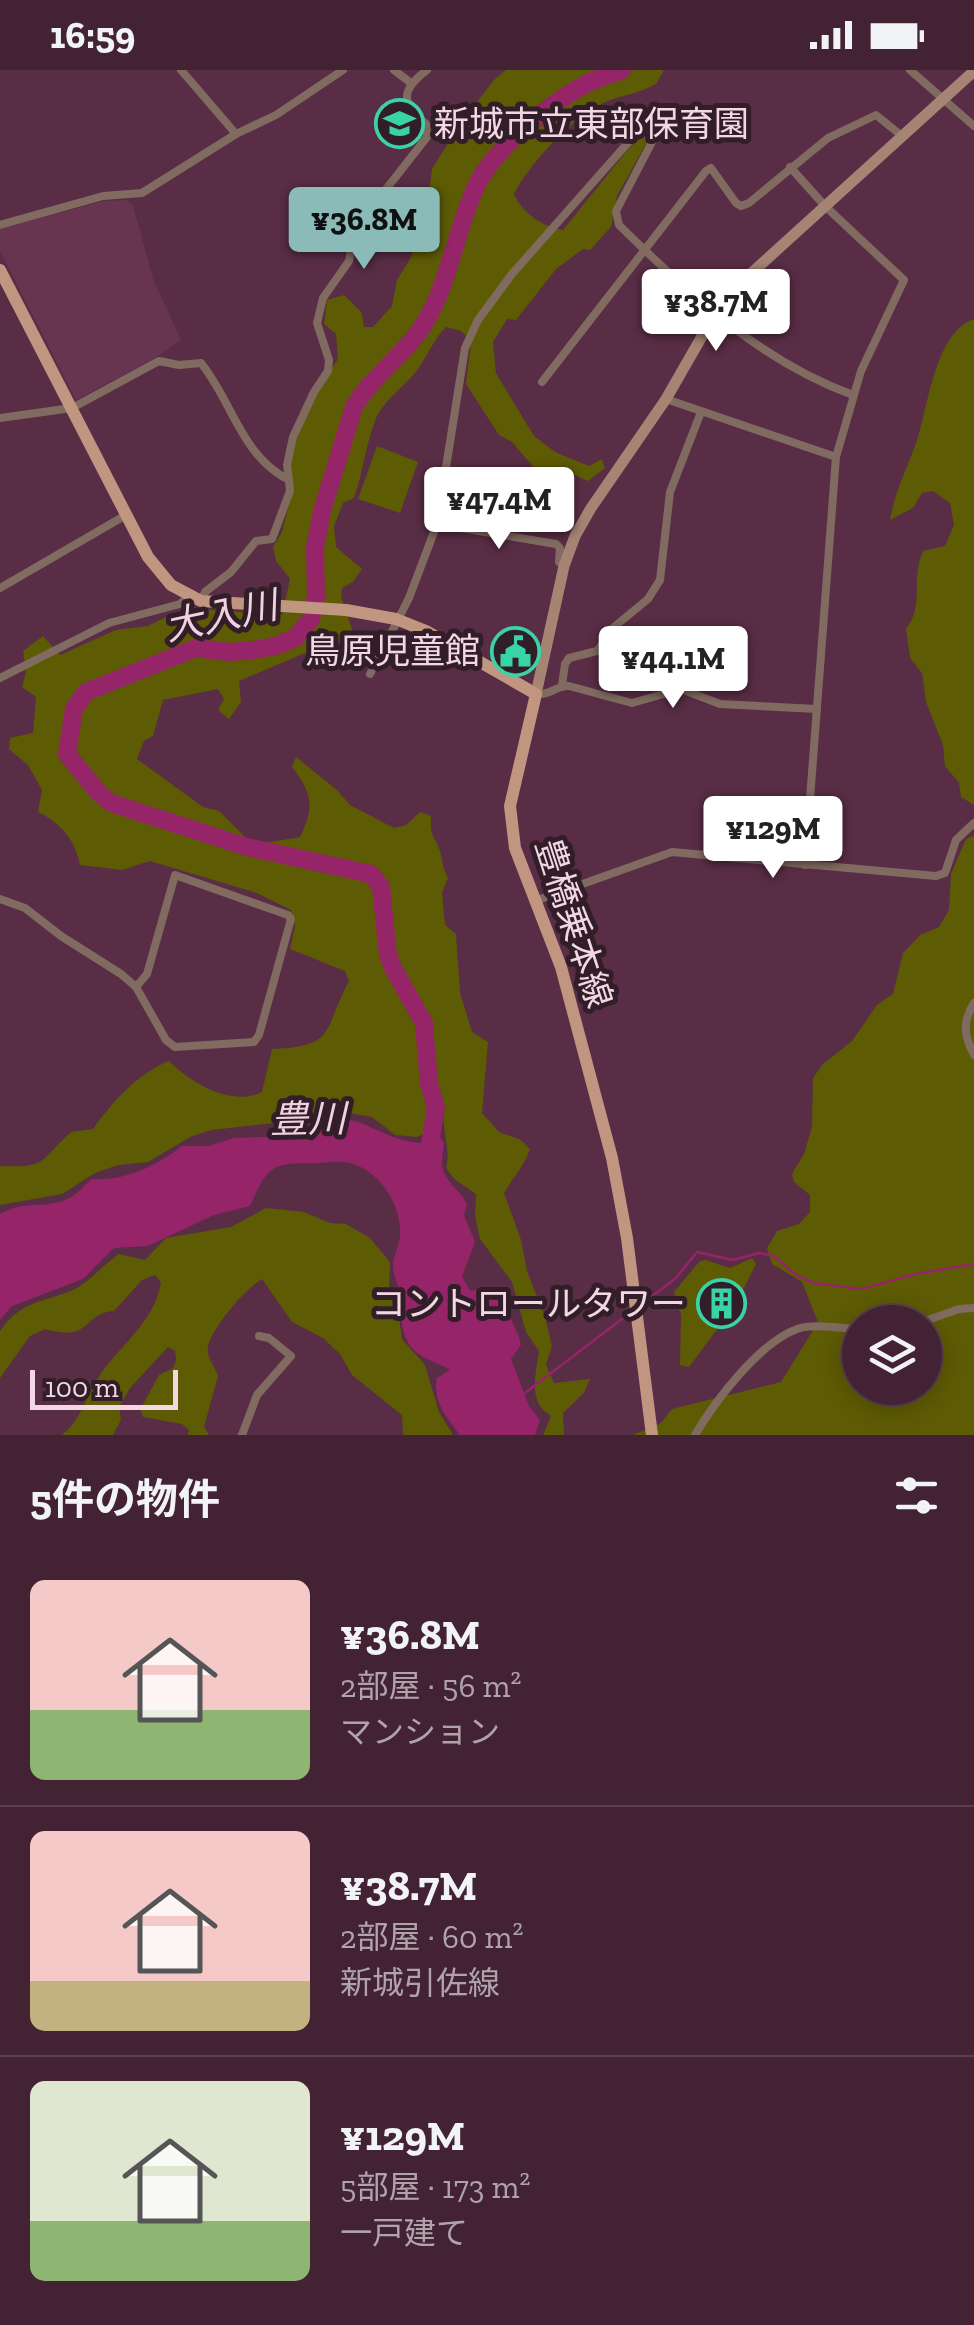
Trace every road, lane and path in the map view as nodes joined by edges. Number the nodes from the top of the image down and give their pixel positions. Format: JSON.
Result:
{"nodes":[{"id":1,"x":181,"y":70,"type":"edge"},
{"id":2,"x":343,"y":70,"type":"edge"},
{"id":3,"x":394,"y":70,"type":"edge"},
{"id":4,"x":427,"y":70,"type":"edge"},
{"id":5,"x":910,"y":70,"type":"edge"},
{"id":6,"x":974,"y":71,"type":"edge"},
{"id":7,"x":411,"y":83,"type":"junction"},
{"id":8,"x":942,"y":100,"type":"junction"},
{"id":9,"x":974,"y":126,"type":"edge"},
{"id":10,"x":236,"y":134,"type":"junction"},
{"id":11,"x":902,"y":136,"type":"junction"},
{"id":12,"x":790,"y":167,"type":"junction"},
{"id":13,"x":824,"y":206,"type":"junction"},
{"id":14,"x":0,"y":225,"type":"edge"},
{"id":15,"x":645,"y":251,"type":"junction"},
{"id":16,"x":0,"y":270,"type":"edge"},
{"id":17,"x":713,"y":314,"type":"junction"},
{"id":18,"x":542,"y":382,"type":"dead end"},
{"id":19,"x":854,"y":395,"type":"junction"},
{"id":20,"x":666,"y":399,"type":"junction"},
{"id":21,"x":72,"y":408,"type":"junction"},
{"id":22,"x":701,"y":412,"type":"junction"},
{"id":23,"x":0,"y":418,"type":"edge"},
{"id":24,"x":836,"y":457,"type":"junction"},
{"id":25,"x":289,"y":480,"type":"junction"},
{"id":26,"x":127,"y":514,"type":"junction"},
{"id":27,"x":437,"y":524,"type":"junction"},
{"id":28,"x":564,"y":566,"type":"junction"},
{"id":29,"x":0,"y":588,"type":"edge"},
{"id":30,"x":195,"y":598,"type":"junction"},
{"id":31,"x":396,"y":620,"type":"junction"},
{"id":32,"x":370,"y":674,"type":"dead end"},
{"id":33,"x":0,"y":678,"type":"edge"},
{"id":34,"x":562,"y":685,"type":"junction"},
{"id":35,"x":536,"y":694,"type":"junction"},
{"id":36,"x":817,"y":710,"type":"junction"},
{"id":37,"x":974,"y":823,"type":"edge"},
{"id":38,"x":805,"y":865,"type":"junction"},
{"id":39,"x":0,"y":899,"type":"edge"},
{"id":40,"x":535,"y":901,"type":"junction"},
{"id":41,"x":136,"y":987,"type":"junction"},
{"id":42,"x":974,"y":1003,"type":"edge"},
{"id":43,"x":974,"y":1055,"type":"edge"},
{"id":44,"x":974,"y":1308,"type":"edge"},
{"id":45,"x":942,"y":1315,"type":"edge"},
{"id":46,"x":842,"y":1329,"type":"edge"},
{"id":47,"x":259,"y":1336,"type":"dead end"},
{"id":48,"x":242,"y":1435,"type":"edge"},
{"id":49,"x":652,"y":1435,"type":"edge"},
{"id":50,"x":694,"y":1435,"type":"edge"}],
"edges":[{"from":1,"to":10,"type":"street"},
{"from":2,"to":10,"type":"street"},
{"from":3,"to":7,"type":"street"},
{"from":4,"to":7,"type":"street"},
{"from":5,"to":8,"type":"street"},
{"from":6,"to":8,"type":"main road"},
{"from":7,"to":25,"type":"street"},
{"from":8,"to":9,"type":"street"},
{"from":8,"to":11,"type":"main road"},
{"from":10,"to":14,"type":"street"},
{"from":11,"to":12,"type":"street"},
{"from":11,"to":13,"type":"main road"},
{"from":12,"to":13,"type":"street"},
{"from":12,"to":15,"type":"street"},
{"from":13,"to":17,"type":"main road"},
{"from":13,"to":19,"type":"street"},
{"from":15,"to":17,"type":"street"},
{"from":15,"to":18,"type":"street"},
{"from":15,"to":27,"type":"street"},
{"from":16,"to":21,"type":"main road"},
{"from":17,"to":19,"type":"street"},
{"from":17,"to":20,"type":"main road"},
{"from":19,"to":24,"type":"street"},
{"from":20,"to":22,"type":"street"},
{"from":20,"to":28,"type":"main road"},
{"from":21,"to":23,"type":"street"},
{"from":21,"to":25,"type":"street"},
{"from":21,"to":26,"type":"main road"},
{"from":22,"to":24,"type":"street"},
{"from":22,"to":34,"type":"street"},
{"from":24,"to":36,"type":"street"},
{"from":25,"to":30,"type":"street"},
{"from":26,"to":29,"type":"street"},
{"from":26,"to":30,"type":"main road"},
{"from":27,"to":28,"type":"street"},
{"from":27,"to":31,"type":"street"},
{"from":28,"to":35,"type":"main road"},
{"from":30,"to":31,"type":"main road"},
{"from":30,"to":33,"type":"street"},
{"from":31,"to":32,"type":"street"},
{"from":31,"to":35,"type":"main road"},
{"from":34,"to":35,"type":"street"},
{"from":34,"to":36,"type":"street"},
{"from":35,"to":40,"type":"main road","name":"豊橋乗本線"},
{"from":36,"to":38,"type":"street"},
{"from":37,"to":38,"type":"street"},
{"from":38,"to":40,"type":"street"},
{"from":39,"to":41,"type":"street"},
{"from":40,"to":49,"type":"main road","name":"豊橋乗本線"},
{"from":41,"to":41,"type":"street"},
{"from":42,"to":43,"type":"street"},
{"from":44,"to":45,"type":"street"},
{"from":46,"to":50,"type":"street"},
{"from":47,"to":48,"type":"street"}]}
